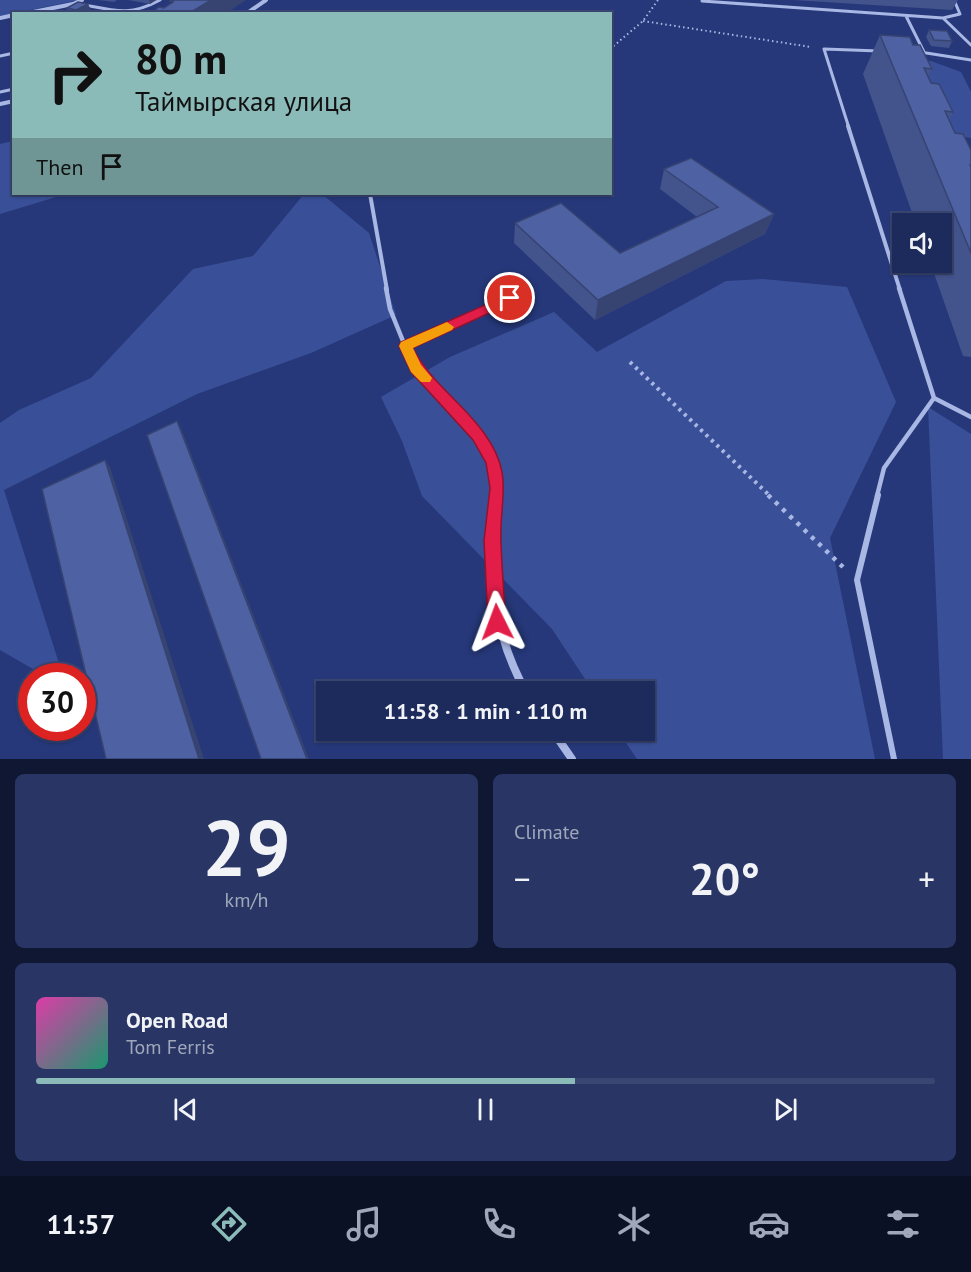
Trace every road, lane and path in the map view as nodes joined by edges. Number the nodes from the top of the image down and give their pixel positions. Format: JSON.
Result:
{"nodes":[{"id":1,"x":82,"y":0,"type":"edge"},
{"id":2,"x":160,"y":0,"type":"edge"},
{"id":3,"x":266,"y":0,"type":"edge"},
{"id":4,"x":658,"y":0,"type":"edge"},
{"id":5,"x":954,"y":0,"type":"edge"},
{"id":6,"x":702,"y":1,"type":"edge"},
{"id":7,"x":77,"y":3,"type":"junction"},
{"id":8,"x":33,"y":12,"type":"edge"},
{"id":9,"x":122,"y":12,"type":"edge"},
{"id":10,"x":131,"y":12,"type":"edge"},
{"id":11,"x":249,"y":12,"type":"edge"},
{"id":12,"x":906,"y":16,"type":"junction"},
{"id":13,"x":943,"y":18,"type":"junction"},
{"id":14,"x":643,"y":21,"type":"junction"},
{"id":15,"x":971,"y":45,"type":"edge"},
{"id":16,"x":612,"y":47,"type":"edge"},
{"id":17,"x":824,"y":49,"type":"junction"},
{"id":18,"x":888,"y":51,"type":"edge"},
{"id":19,"x":916,"y":52,"type":"edge"},
{"id":20,"x":924,"y":52,"type":"junction"},
{"id":21,"x":971,"y":60,"type":"edge"},
{"id":22,"x":370,"y":195,"type":"edge"},
{"id":23,"x":510,"y":298,"type":"dead end"},
{"id":24,"x":405,"y":346,"type":"junction"},
{"id":25,"x":630,"y":362,"type":"dead end"},
{"id":26,"x":934,"y":398,"type":"junction"},
{"id":27,"x":971,"y":417,"type":"edge"},
{"id":28,"x":857,"y":580,"type":"junction"},
{"id":29,"x":519,"y":681,"type":"edge"},
{"id":30,"x":560,"y":741,"type":"edge"},
{"id":31,"x":572,"y":759,"type":"edge"},
{"id":32,"x":894,"y":759,"type":"edge"}],
"edges":[{"from":1,"to":7,"type":"street"},
{"from":2,"to":10,"type":"lane"},
{"from":3,"to":11,"type":"street"},
{"from":4,"to":14,"type":"path"},
{"from":5,"to":13,"type":"lane"},
{"from":6,"to":12,"type":"lane"},
{"from":7,"to":8,"type":"street"},
{"from":7,"to":9,"type":"lane"},
{"from":12,"to":13,"type":"lane"},
{"from":12,"to":20,"type":"lane"},
{"from":13,"to":15,"type":"lane"},
{"from":14,"to":16,"type":"path"},
{"from":14,"to":17,"type":"path"},
{"from":17,"to":18,"type":"lane"},
{"from":17,"to":26,"type":"lane"},
{"from":19,"to":20,"type":"lane"},
{"from":20,"to":21,"type":"lane"},
{"from":22,"to":24,"type":"lane"},
{"from":23,"to":24,"type":"street"},
{"from":24,"to":29,"type":"street"},
{"from":25,"to":28,"type":"path"},
{"from":26,"to":27,"type":"lane"},
{"from":26,"to":28,"type":"lane"},
{"from":28,"to":32,"type":"lane"},
{"from":30,"to":31,"type":"street"}]}
